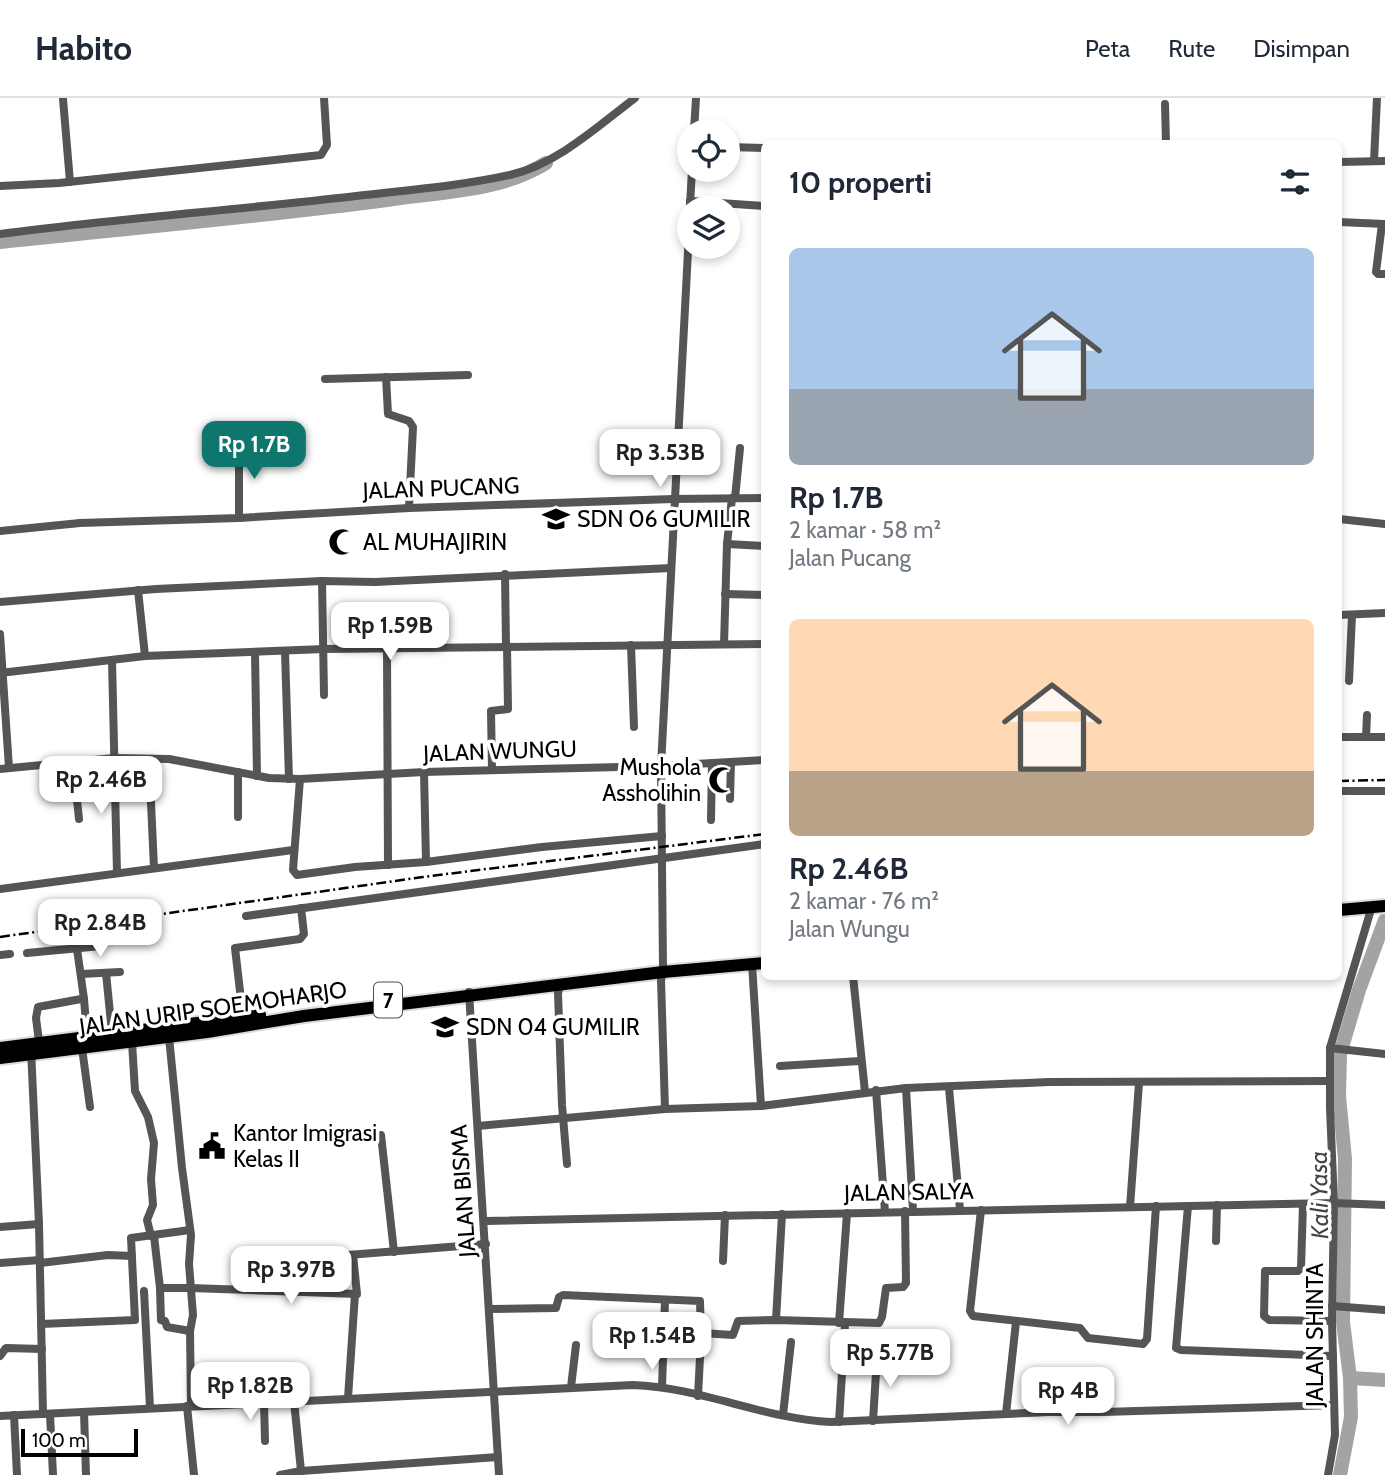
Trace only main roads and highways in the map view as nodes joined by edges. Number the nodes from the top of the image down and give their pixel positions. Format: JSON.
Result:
{"nodes":[{"id":1,"x":1381,"y":905,"type":"edge"},
{"id":2,"x":1342,"y":907,"type":"edge"},
{"id":3,"x":761,"y":957,"type":"edge"},
{"id":4,"x":758,"y":964,"type":"edge"},
{"id":5,"x":663,"y":969,"type":"junction"},
{"id":6,"x":469,"y":993,"type":"junction"},
{"id":7,"x":85,"y":1042,"type":"junction"},
{"id":8,"x":33,"y":1046,"type":"junction"},
{"id":9,"x":0,"y":1048,"type":"edge"},
{"id":10,"x":0,"y":1058,"type":"edge"}],
"edges":[{"from":1,"to":2,"type":"highway"},
{"from":3,"to":5,"type":"highway","name":"JALAN URIP SOEMOHARJO","number":"7"},
{"from":4,"to":5,"type":"highway","name":"JALAN URIP SOEMOHARJO","number":"7"},
{"from":5,"to":6,"type":"highway","name":"JALAN URIP SOEMOHARJO","number":"7"},
{"from":5,"to":6,"type":"highway","name":"JALAN URIP SOEMOHARJO","number":"7"},
{"from":6,"to":7,"type":"highway","name":"JALAN URIP SOEMOHARJO","number":"7"},
{"from":6,"to":7,"type":"highway","name":"JALAN URIP SOEMOHARJO","number":"7"},
{"from":7,"to":8,"type":"highway","name":"JALAN URIP SOEMOHARJO","number":"7"},
{"from":8,"to":9,"type":"highway","name":"JALAN URIP SOEMOHARJO","number":"7"},
{"from":8,"to":10,"type":"highway","name":"JALAN URIP SOEMOHARJO","number":"7"}]}
